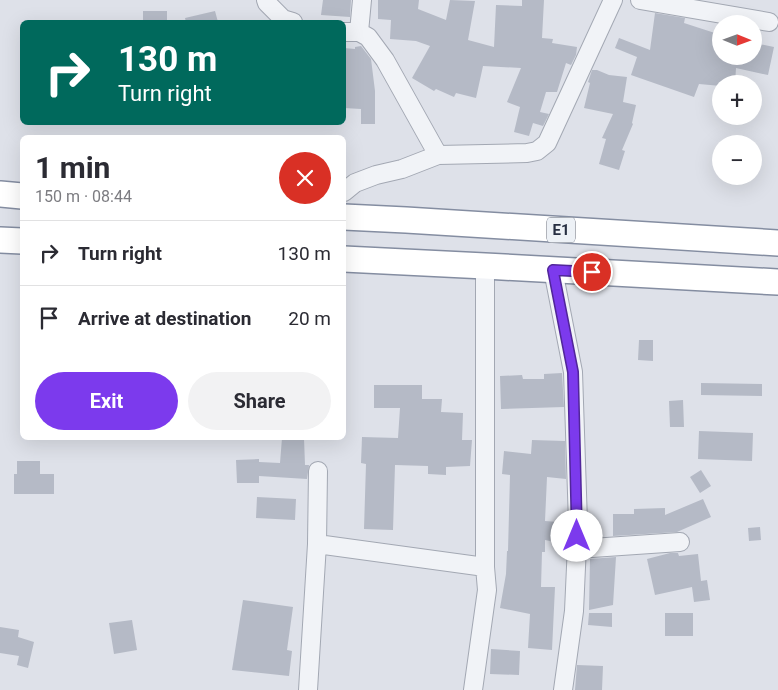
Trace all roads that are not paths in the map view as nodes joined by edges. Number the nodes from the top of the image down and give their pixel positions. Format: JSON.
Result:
{"nodes":[{"id":1,"x":266,"y":0,"type":"edge"},
{"id":2,"x":362,"y":0,"type":"edge"},
{"id":3,"x":613,"y":0,"type":"edge"},
{"id":4,"x":640,"y":0,"type":"edge"},
{"id":5,"x":286,"y":20,"type":"edge"},
{"id":6,"x":769,"y":22,"type":"dead end"},
{"id":7,"x":352,"y":32,"type":"edge"},
{"id":8,"x":438,"y":155,"type":"junction"},
{"id":9,"x":346,"y":190,"type":"edge"},
{"id":10,"x":0,"y":194,"type":"edge"},
{"id":11,"x":20,"y":196,"type":"edge"},
{"id":12,"x":346,"y":217,"type":"edge"},
{"id":13,"x":0,"y":240,"type":"edge"},
{"id":14,"x":20,"y":241,"type":"edge"},
{"id":15,"x":778,"y":243,"type":"edge"},
{"id":16,"x":346,"y":259,"type":"edge"},
{"id":17,"x":485,"y":266,"type":"junction"},
{"id":18,"x":553,"y":270,"type":"junction"},
{"id":19,"x":778,"y":282,"type":"edge"},
{"id":20,"x":318,"y":471,"type":"dead end"},
{"id":21,"x":680,"y":542,"type":"dead end"},
{"id":22,"x":317,"y":544,"type":"junction"},
{"id":23,"x":577,"y":549,"type":"junction"},
{"id":24,"x":485,"y":567,"type":"junction"},
{"id":25,"x":308,"y":690,"type":"edge"},
{"id":26,"x":473,"y":690,"type":"edge"},
{"id":27,"x":563,"y":690,"type":"edge"}],
"edges":[{"from":1,"to":5,"type":"street"},
{"from":2,"to":7,"type":"street"},
{"from":3,"to":8,"type":"street"},
{"from":4,"to":6,"type":"street"},
{"from":7,"to":8,"type":"street"},
{"from":8,"to":9,"type":"street"},
{"from":10,"to":11,"type":"highway"},
{"from":12,"to":15,"type":"highway","number":"E1"},
{"from":13,"to":14,"type":"highway"},
{"from":16,"to":17,"type":"highway"},
{"from":17,"to":18,"type":"highway"},
{"from":17,"to":24,"type":"street"},
{"from":18,"to":19,"type":"highway"},
{"from":18,"to":23,"type":"street"},
{"from":20,"to":22,"type":"street"},
{"from":21,"to":23,"type":"street"},
{"from":22,"to":24,"type":"street"},
{"from":22,"to":25,"type":"street"},
{"from":23,"to":27,"type":"street"},
{"from":24,"to":26,"type":"street"}]}
